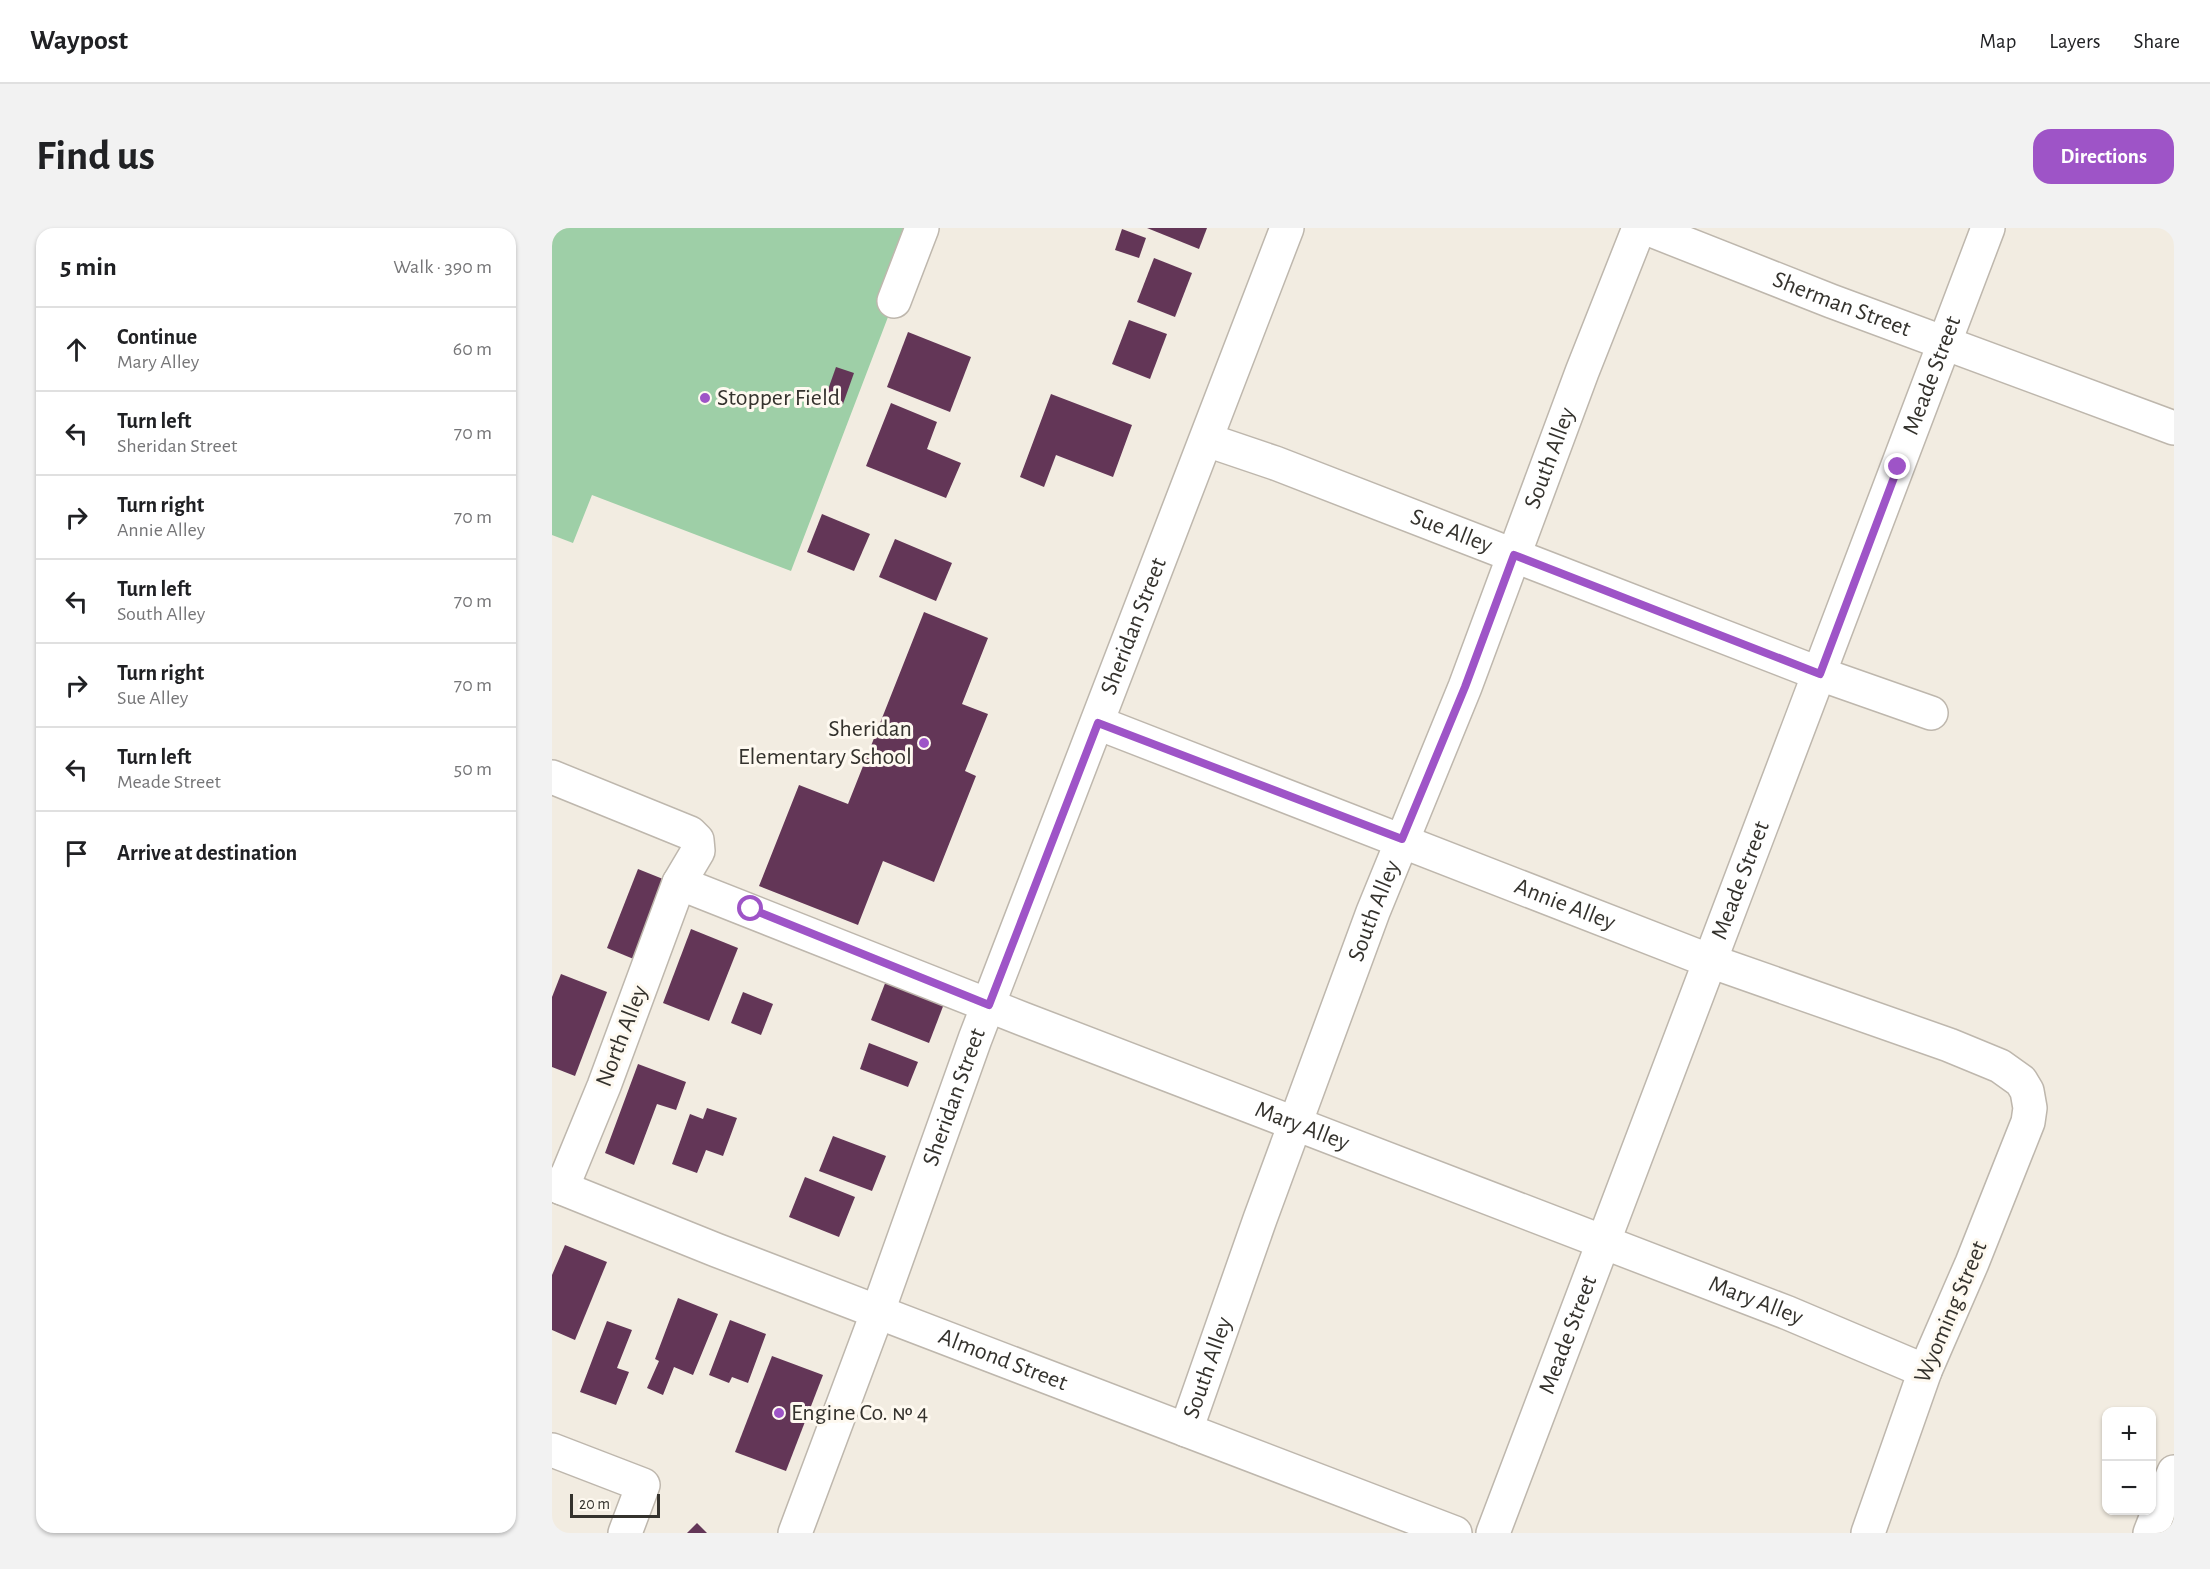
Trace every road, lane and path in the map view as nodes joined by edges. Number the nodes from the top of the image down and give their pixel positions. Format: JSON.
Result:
{"nodes":[{"id":1,"x":922,"y":228,"type":"edge"},
{"id":2,"x":1287,"y":228,"type":"edge"},
{"id":3,"x":1639,"y":228,"type":"edge"},
{"id":4,"x":1646,"y":228,"type":"edge"},
{"id":5,"x":1988,"y":228,"type":"edge"},
{"id":6,"x":894,"y":301,"type":"dead end"},
{"id":7,"x":1943,"y":343,"type":"junction"},
{"id":8,"x":2174,"y":428,"type":"edge"},
{"id":9,"x":1207,"y":440,"type":"junction"},
{"id":10,"x":1514,"y":555,"type":"junction"},
{"id":11,"x":1820,"y":674,"type":"junction"},
{"id":12,"x":1931,"y":713,"type":"dead end"},
{"id":13,"x":1098,"y":723,"type":"junction"},
{"id":14,"x":552,"y":777,"type":"edge"},
{"id":15,"x":1402,"y":839,"type":"junction"},
{"id":16,"x":679,"y":883,"type":"junction"},
{"id":17,"x":1710,"y":961,"type":"junction"},
{"id":18,"x":989,"y":1005,"type":"junction"},
{"id":19,"x":2027,"y":1091,"type":"joint"},
{"id":20,"x":1295,"y":1124,"type":"junction"},
{"id":21,"x":557,"y":1186,"type":"edge"},
{"id":22,"x":1604,"y":1241,"type":"junction"},
{"id":23,"x":878,"y":1311,"type":"junction"},
{"id":24,"x":1925,"y":1371,"type":"junction"},
{"id":25,"x":1186,"y":1430,"type":"junction"},
{"id":26,"x":552,"y":1450,"type":"edge"},
{"id":27,"x":2174,"y":1472,"type":"edge"},
{"id":28,"x":2160,"y":1525,"type":"edge"},
{"id":29,"x":625,"y":1533,"type":"edge"},
{"id":30,"x":795,"y":1533,"type":"edge"},
{"id":31,"x":1455,"y":1533,"type":"edge"},
{"id":32,"x":1493,"y":1533,"type":"edge"},
{"id":33,"x":1868,"y":1533,"type":"edge"}],
"edges":[{"from":1,"to":6,"type":"street"},
{"from":2,"to":9,"type":"street","name":"Sheridan Street"},
{"from":3,"to":10,"type":"street","name":"South Alley"},
{"from":4,"to":7,"type":"street","name":"Sherman Street"},
{"from":5,"to":7,"type":"street","name":"Meade Street"},
{"from":7,"to":8,"type":"street","name":"Sherman Street"},
{"from":7,"to":11,"type":"street","name":"Meade Street"},
{"from":9,"to":10,"type":"street","name":"Sue Alley"},
{"from":9,"to":13,"type":"street","name":"Sheridan Street"},
{"from":10,"to":11,"type":"street","name":"Sue Alley"},
{"from":10,"to":15,"type":"street","name":"South Alley"},
{"from":11,"to":12,"type":"street","name":"Sue Alley"},
{"from":11,"to":17,"type":"street","name":"Meade Street"},
{"from":13,"to":15,"type":"street","name":"Annie Alley"},
{"from":13,"to":18,"type":"street","name":"Sheridan Street"},
{"from":14,"to":16,"type":"street","name":"North Alley"},
{"from":15,"to":17,"type":"street","name":"Annie Alley"},
{"from":15,"to":20,"type":"street","name":"South Alley"},
{"from":16,"to":18,"type":"street","name":"Mary Alley"},
{"from":16,"to":21,"type":"street","name":"North Alley"},
{"from":17,"to":19,"type":"street","name":"Annie Alley"},
{"from":17,"to":22,"type":"street","name":"Meade Street"},
{"from":18,"to":20,"type":"street","name":"Mary Alley"},
{"from":18,"to":23,"type":"street","name":"Sheridan Street"},
{"from":19,"to":24,"type":"street","name":"Wyoming Street"},
{"from":20,"to":22,"type":"street","name":"Mary Alley"},
{"from":20,"to":25,"type":"street","name":"South Alley"},
{"from":21,"to":23,"type":"street","name":"Almond Street"},
{"from":22,"to":24,"type":"street","name":"Mary Alley"},
{"from":22,"to":32,"type":"street","name":"Meade Street"},
{"from":23,"to":25,"type":"street","name":"Almond Street"},
{"from":23,"to":30,"type":"street","name":"Sheridan Street"},
{"from":24,"to":33,"type":"street","name":"Wyoming Street"},
{"from":25,"to":31,"type":"street","name":"Almond Street"},
{"from":26,"to":29,"type":"street"},
{"from":27,"to":28,"type":"street"}]}
